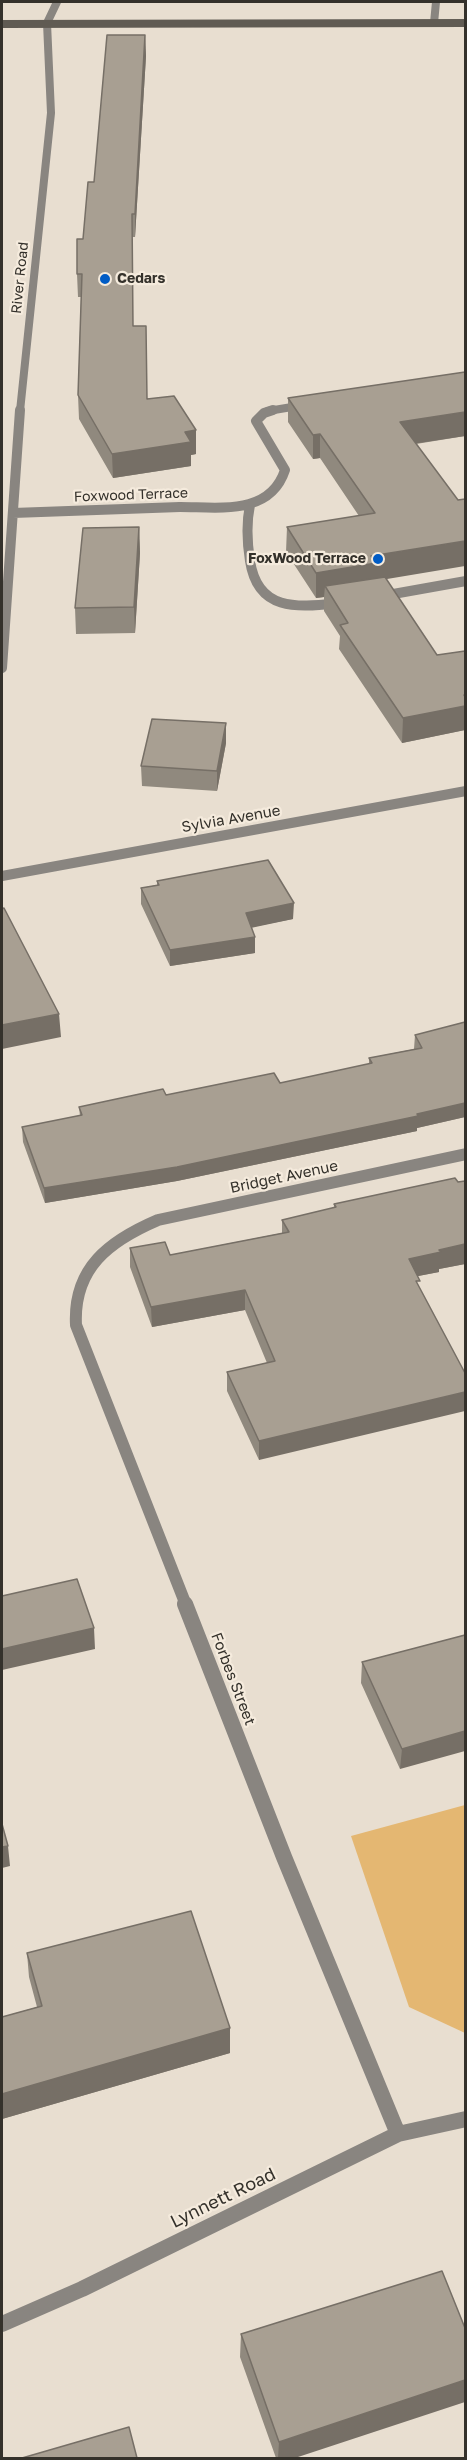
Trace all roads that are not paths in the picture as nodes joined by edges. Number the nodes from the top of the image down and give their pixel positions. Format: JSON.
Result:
{"nodes":[{"id":1,"x":57,"y":2,"type":"edge"},
{"id":2,"x":436,"y":2,"type":"edge"},
{"id":3,"x":47,"y":23,"type":"junction"},
{"id":4,"x":434,"y":23,"type":"junction"},
{"id":5,"x":465,"y":23,"type":"edge"},
{"id":6,"x":2,"y":24,"type":"edge"},
{"id":7,"x":314,"y":404,"type":"edge"},
{"id":8,"x":249,"y":505,"type":"junction"},
{"id":9,"x":13,"y":513,"type":"junction"},
{"id":10,"x":465,"y":581,"type":"edge"},
{"id":11,"x":375,"y":597,"type":"edge"},
{"id":12,"x":352,"y":601,"type":"edge"},
{"id":13,"x":2,"y":668,"type":"edge"},
{"id":14,"x":465,"y":791,"type":"edge"},
{"id":15,"x":2,"y":876,"type":"edge"},
{"id":16,"x":465,"y":1154,"type":"edge"},
{"id":17,"x":114,"y":1243,"type":"joint"},
{"id":18,"x":465,"y":2119,"type":"edge"},
{"id":19,"x":398,"y":2134,"type":"junction"},
{"id":20,"x":2,"y":2324,"type":"edge"}],
"edges":[{"from":1,"to":3,"type":"street","name":"River Road"},
{"from":2,"to":4,"type":"street"},
{"from":3,"to":4,"type":"street"},
{"from":3,"to":6,"type":"street"},
{"from":3,"to":9,"type":"street","name":"River Road"},
{"from":4,"to":5,"type":"street"},
{"from":7,"to":8,"type":"street"},
{"from":8,"to":9,"type":"street","name":"Foxwood Terrace"},
{"from":8,"to":12,"type":"street"},
{"from":9,"to":13,"type":"street","name":"River Road"},
{"from":10,"to":11,"type":"street"},
{"from":14,"to":15,"type":"street","name":"Sylvia Avenue"},
{"from":16,"to":17,"type":"street","name":"Bridget Avenue"},
{"from":17,"to":19,"type":"street","name":"Forbes Street"},
{"from":18,"to":19,"type":"street","name":"Lynnett Road"},
{"from":19,"to":20,"type":"street","name":"Lynnett Road"}]}
